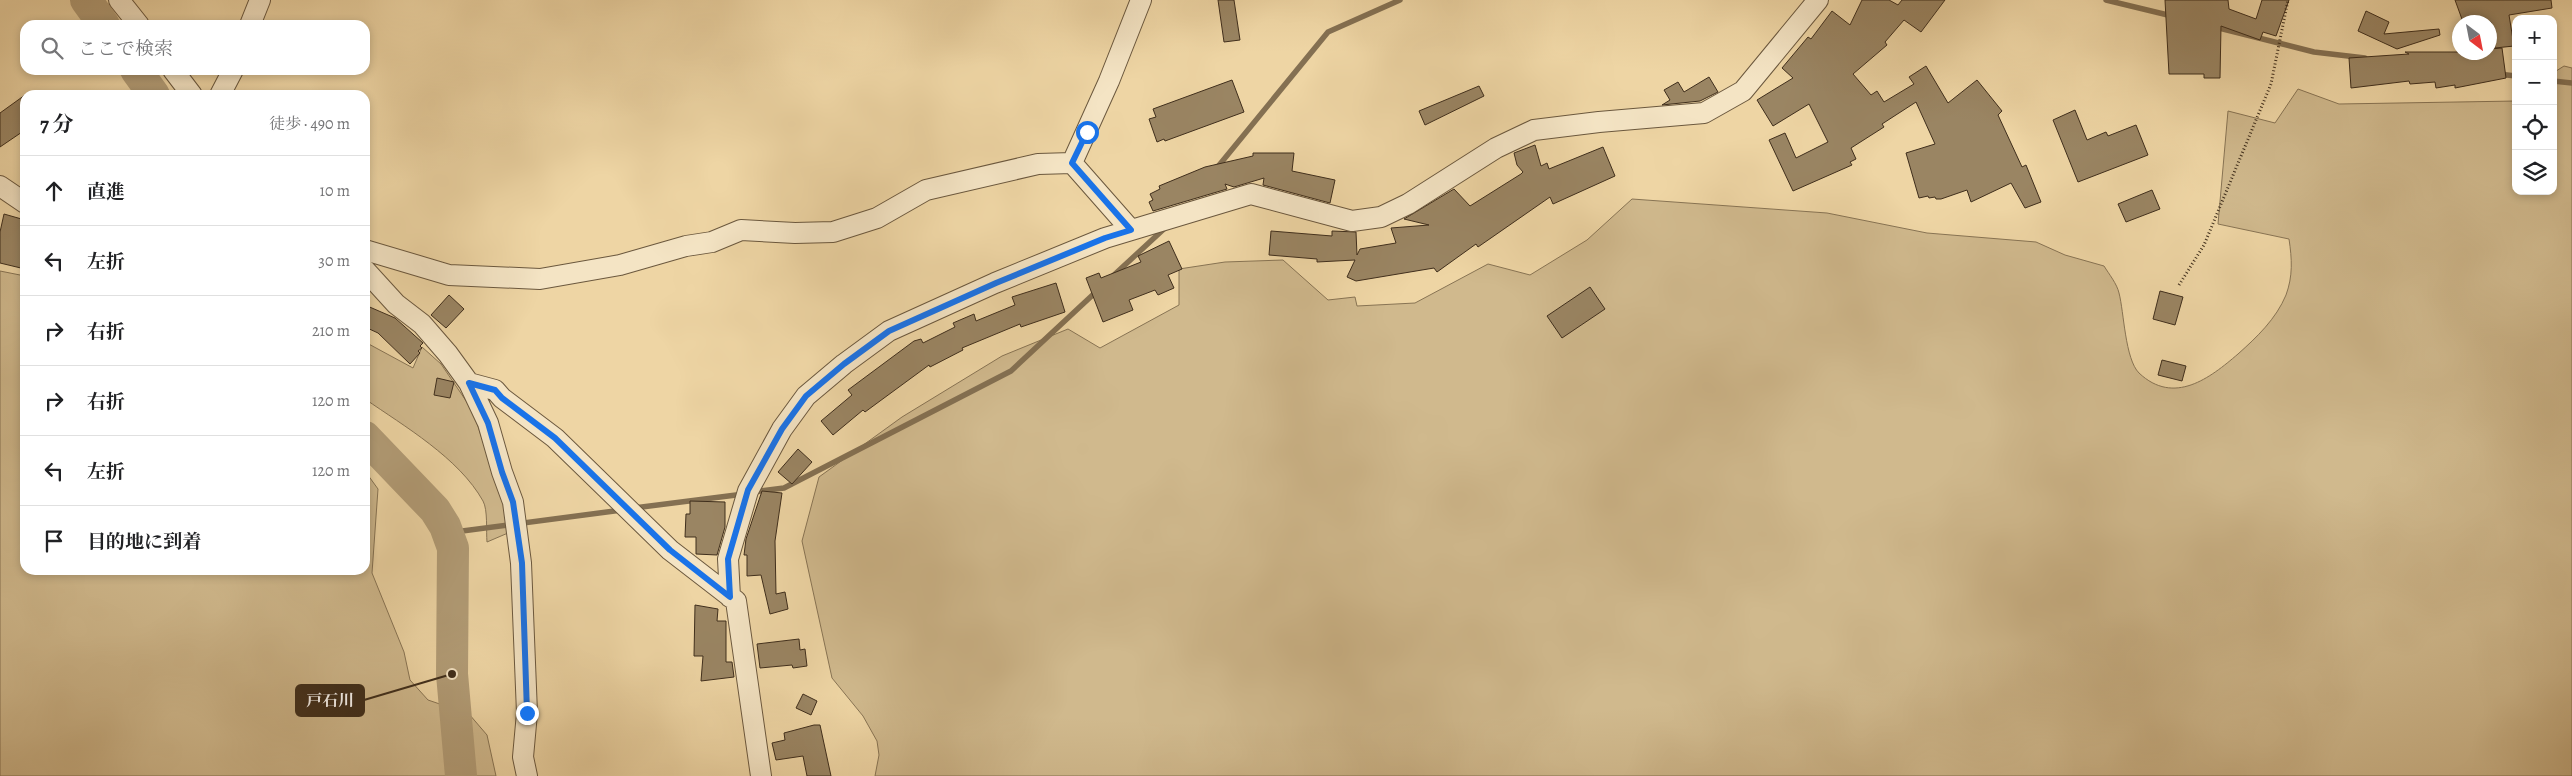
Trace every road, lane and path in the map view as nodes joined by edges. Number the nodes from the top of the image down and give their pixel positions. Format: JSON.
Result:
{"nodes":[{"id":1,"x":119,"y":0,"type":"edge"},
{"id":2,"x":260,"y":0,"type":"edge"},
{"id":3,"x":1141,"y":0,"type":"edge"},
{"id":4,"x":1818,"y":0,"type":"edge"},
{"id":5,"x":2288,"y":0,"type":"edge"},
{"id":6,"x":135,"y":20,"type":"edge"},
{"id":7,"x":252,"y":20,"type":"edge"},
{"id":8,"x":177,"y":75,"type":"edge"},
{"id":9,"x":230,"y":75,"type":"edge"},
{"id":10,"x":188,"y":90,"type":"edge"},
{"id":11,"x":222,"y":90,"type":"edge"},
{"id":12,"x":1072,"y":163,"type":"junction"},
{"id":13,"x":0,"y":186,"type":"edge"},
{"id":14,"x":20,"y":200,"type":"edge"},
{"id":15,"x":1131,"y":230,"type":"junction"},
{"id":16,"x":370,"y":251,"type":"edge"},
{"id":17,"x":370,"y":275,"type":"edge"},
{"id":18,"x":2179,"y":285,"type":"dead end"},
{"id":19,"x":469,"y":383,"type":"junction"},
{"id":20,"x":730,"y":597,"type":"junction"},
{"id":21,"x":527,"y":776,"type":"edge"},
{"id":22,"x":761,"y":776,"type":"edge"}],
"edges":[{"from":1,"to":6,"type":"street"},
{"from":2,"to":7,"type":"street"},
{"from":3,"to":12,"type":"street"},
{"from":4,"to":15,"type":"street"},
{"from":5,"to":18,"type":"path"},
{"from":8,"to":10,"type":"street"},
{"from":9,"to":11,"type":"street"},
{"from":12,"to":15,"type":"street"},
{"from":12,"to":16,"type":"street"},
{"from":13,"to":14,"type":"street"},
{"from":15,"to":20,"type":"street"},
{"from":17,"to":19,"type":"street"},
{"from":19,"to":20,"type":"street"},
{"from":19,"to":21,"type":"street"},
{"from":20,"to":22,"type":"street"}]}
